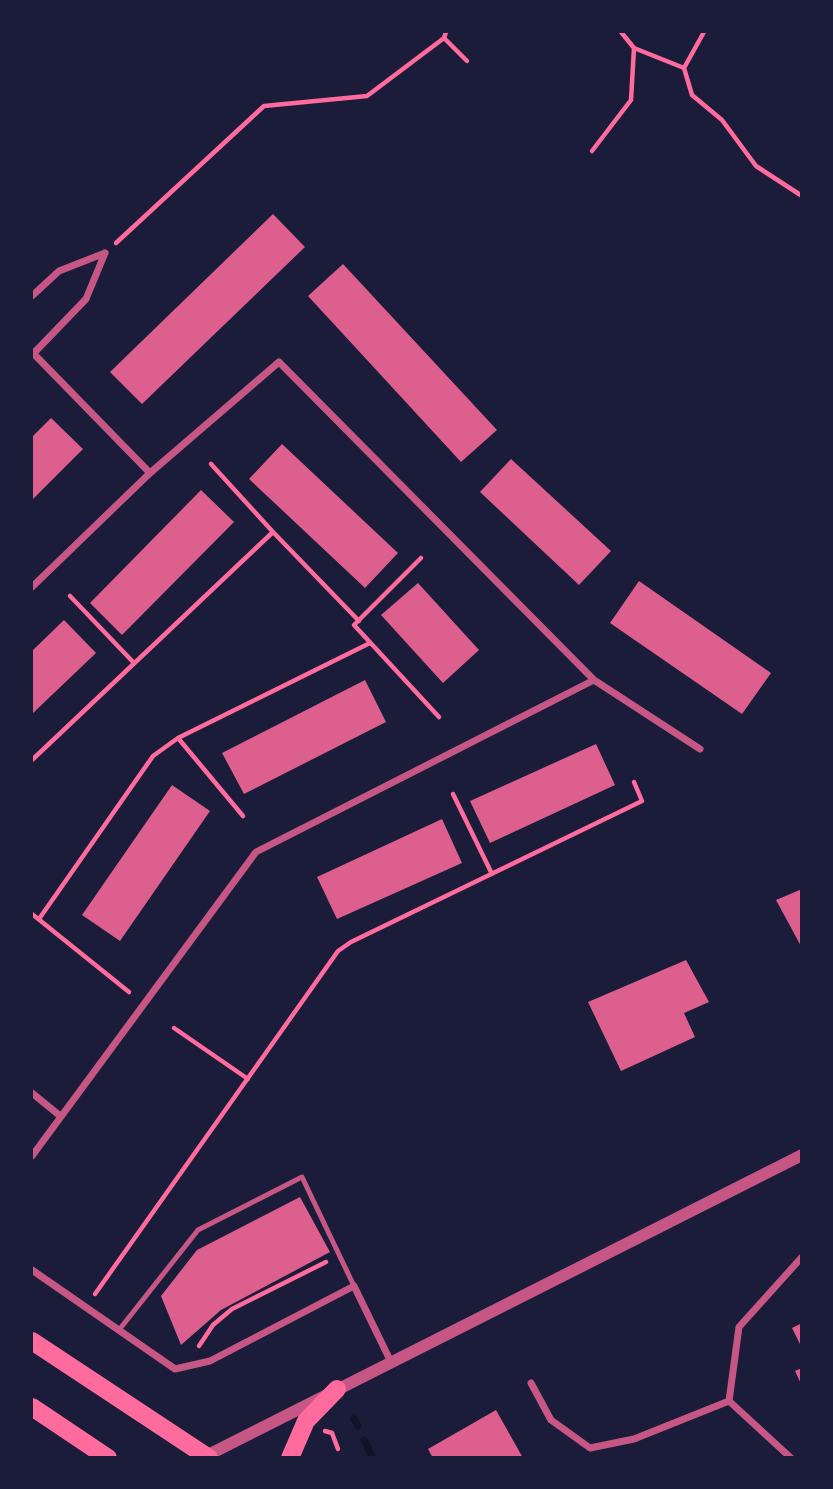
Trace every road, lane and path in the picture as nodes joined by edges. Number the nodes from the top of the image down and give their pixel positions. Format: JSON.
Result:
{"nodes":[{"id":1,"x":621,"y":32,"type":"edge"},
{"id":2,"x":704,"y":32,"type":"edge"},
{"id":3,"x":445,"y":35,"type":"edge"},
{"id":4,"x":634,"y":48,"type":"junction"},
{"id":5,"x":467,"y":61,"type":"dead end"},
{"id":6,"x":684,"y":68,"type":"junction"},
{"id":7,"x":592,"y":151,"type":"dead end"},
{"id":8,"x":802,"y":196,"type":"edge"},
{"id":9,"x":105,"y":253,"type":"junction"},
{"id":10,"x":32,"y":296,"type":"edge"},
{"id":11,"x":32,"y":354,"type":"edge"},
{"id":12,"x":211,"y":464,"type":"dead end"},
{"id":13,"x":150,"y":473,"type":"junction"},
{"id":14,"x":273,"y":532,"type":"junction"},
{"id":15,"x":421,"y":558,"type":"dead end"},
{"id":16,"x":32,"y":587,"type":"edge"},
{"id":17,"x":70,"y":596,"type":"dead end"},
{"id":18,"x":359,"y":621,"type":"junction"},
{"id":19,"x":370,"y":643,"type":"junction"},
{"id":20,"x":134,"y":663,"type":"junction"},
{"id":21,"x":594,"y":680,"type":"junction"},
{"id":22,"x":439,"y":717,"type":"dead end"},
{"id":23,"x":178,"y":738,"type":"junction"},
{"id":24,"x":700,"y":750,"type":"dead end"},
{"id":25,"x":32,"y":760,"type":"edge"},
{"id":26,"x":634,"y":782,"type":"dead end"},
{"id":27,"x":453,"y":794,"type":"dead end"},
{"id":28,"x":243,"y":816,"type":"dead end"},
{"id":29,"x":492,"y":874,"type":"junction"},
{"id":30,"x":32,"y":914,"type":"edge"},
{"id":31,"x":39,"y":919,"type":"junction"},
{"id":32,"x":130,"y":992,"type":"dead end"},
{"id":33,"x":174,"y":1028,"type":"dead end"},
{"id":34,"x":248,"y":1079,"type":"junction"},
{"id":35,"x":32,"y":1093,"type":"edge"},
{"id":36,"x":59,"y":1115,"type":"junction"},
{"id":37,"x":802,"y":1155,"type":"edge"},
{"id":38,"x":32,"y":1156,"type":"edge"},
{"id":39,"x":339,"y":1255,"type":"junction"},
{"id":40,"x":802,"y":1257,"type":"edge"},
{"id":41,"x":32,"y":1270,"type":"edge"},
{"id":42,"x":354,"y":1286,"type":"junction"},
{"id":43,"x":96,"y":1294,"type":"dead end"},
{"id":44,"x":119,"y":1330,"type":"junction"},
{"id":45,"x":32,"y":1341,"type":"edge"},
{"id":46,"x":191,"y":1353,"type":"dead end"},
{"id":47,"x":390,"y":1360,"type":"junction"},
{"id":48,"x":531,"y":1383,"type":"dead end"},
{"id":49,"x":337,"y":1389,"type":"junction"},
{"id":50,"x":729,"y":1401,"type":"junction"},
{"id":51,"x":32,"y":1407,"type":"edge"},
{"id":52,"x":206,"y":1457,"type":"edge"},
{"id":53,"x":108,"y":1458,"type":"edge"},
{"id":54,"x":290,"y":1458,"type":"edge"},
{"id":55,"x":791,"y":1458,"type":"edge"}],
"edges":[{"from":1,"to":4,"type":"path"},
{"from":2,"to":6,"type":"path"},
{"from":3,"to":5,"type":"path"},
{"from":3,"to":9,"type":"path"},
{"from":4,"to":6,"type":"path"},
{"from":4,"to":7,"type":"path"},
{"from":6,"to":8,"type":"path"},
{"from":9,"to":10,"type":"street"},
{"from":9,"to":11,"type":"street"},
{"from":11,"to":13,"type":"street"},
{"from":12,"to":14,"type":"path"},
{"from":13,"to":16,"type":"street"},
{"from":13,"to":21,"type":"street"},
{"from":14,"to":18,"type":"path"},
{"from":14,"to":20,"type":"path"},
{"from":15,"to":18,"type":"path"},
{"from":17,"to":20,"type":"path"},
{"from":18,"to":19,"type":"path"},
{"from":19,"to":22,"type":"path"},
{"from":19,"to":23,"type":"path"},
{"from":20,"to":25,"type":"path"},
{"from":21,"to":24,"type":"street"},
{"from":21,"to":36,"type":"street"},
{"from":23,"to":28,"type":"path"},
{"from":23,"to":31,"type":"path"},
{"from":26,"to":29,"type":"path"},
{"from":27,"to":29,"type":"path"},
{"from":29,"to":34,"type":"path"},
{"from":30,"to":31,"type":"path"},
{"from":31,"to":32,"type":"path"},
{"from":33,"to":34,"type":"path"},
{"from":34,"to":43,"type":"path"},
{"from":35,"to":36,"type":"street"},
{"from":36,"to":38,"type":"street"},
{"from":37,"to":47,"type":"street"},
{"from":39,"to":42,"type":"lane"},
{"from":39,"to":44,"type":"lane"},
{"from":39,"to":46,"type":"path"},
{"from":40,"to":50,"type":"street"},
{"from":41,"to":44,"type":"street"},
{"from":42,"to":44,"type":"street"},
{"from":42,"to":47,"type":"street"},
{"from":45,"to":52,"type":"main road"},
{"from":47,"to":49,"type":"street"},
{"from":48,"to":50,"type":"street"},
{"from":49,"to":52,"type":"street"},
{"from":49,"to":54,"type":"main road"},
{"from":50,"to":55,"type":"street"},
{"from":51,"to":53,"type":"main road"}]}
